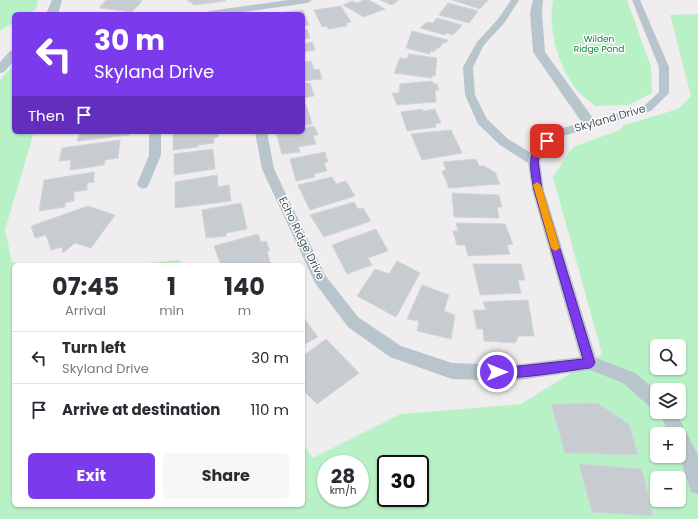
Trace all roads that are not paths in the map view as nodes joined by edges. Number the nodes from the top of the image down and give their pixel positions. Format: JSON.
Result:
{"nodes":[{"id":1,"x":57,"y":0,"type":"edge"},
{"id":2,"x":308,"y":0,"type":"edge"},
{"id":3,"x":515,"y":0,"type":"edge"},
{"id":4,"x":538,"y":0,"type":"edge"},
{"id":5,"x":636,"y":0,"type":"edge"},
{"id":6,"x":254,"y":7,"type":"edge"},
{"id":7,"x":53,"y":12,"type":"edge"},
{"id":8,"x":222,"y":12,"type":"edge"},
{"id":9,"x":12,"y":56,"type":"edge"},
{"id":10,"x":0,"y":69,"type":"edge"},
{"id":11,"x":590,"y":124,"type":"junction"},
{"id":12,"x":155,"y":134,"type":"edge"},
{"id":13,"x":261,"y":134,"type":"edge"},
{"id":14,"x":534,"y":161,"type":"junction"},
{"id":15,"x":143,"y":184,"type":"dead end"},
{"id":16,"x":590,"y":363,"type":"junction"},
{"id":17,"x":650,"y":396,"type":"edge"},
{"id":18,"x":686,"y":449,"type":"edge"},
{"id":19,"x":698,"y":485,"type":"edge"}],
"edges":[{"from":1,"to":7,"type":"street"},
{"from":2,"to":6,"type":"street"},
{"from":3,"to":14,"type":"street"},
{"from":4,"to":11,"type":"street"},
{"from":5,"to":11,"type":"street","name":"Skyland Drive"},
{"from":6,"to":8,"type":"street"},
{"from":9,"to":10,"type":"street"},
{"from":11,"to":14,"type":"street","name":"Skyland Drive"},
{"from":12,"to":15,"type":"street"},
{"from":13,"to":16,"type":"street","name":"Echo Ridge Drive"},
{"from":14,"to":16,"type":"street"},
{"from":16,"to":17,"type":"street","name":"Echo Ridge Drive"},
{"from":18,"to":19,"type":"street"}]}
